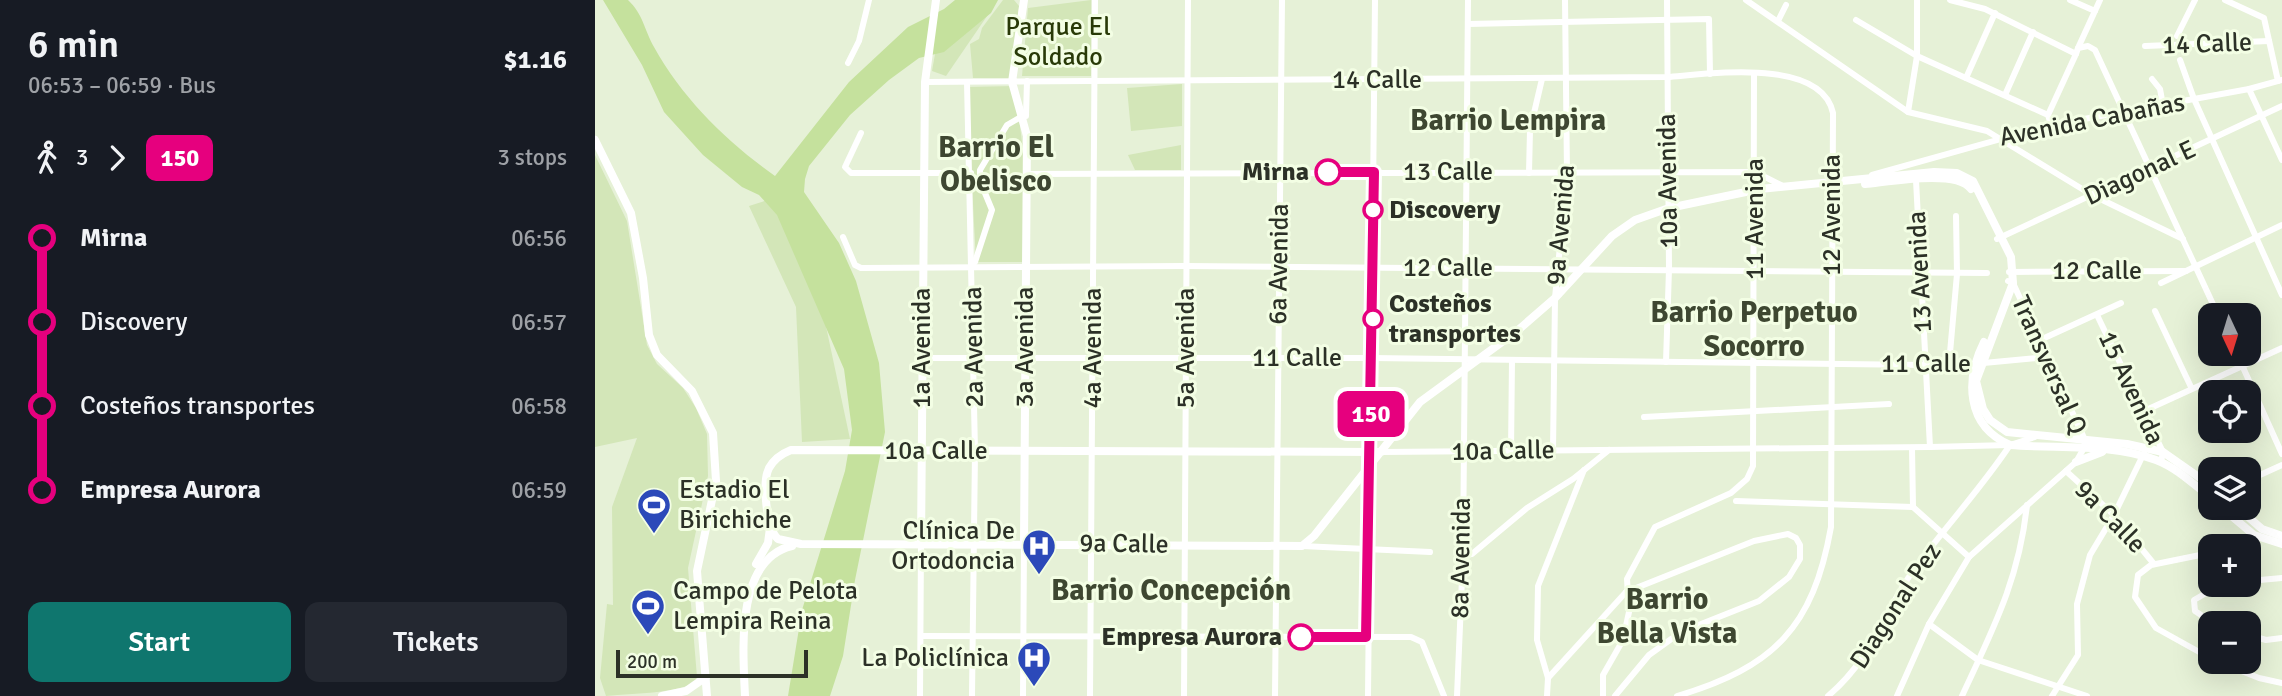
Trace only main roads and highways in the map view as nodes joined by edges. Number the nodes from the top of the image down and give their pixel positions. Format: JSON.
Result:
{"nodes":[{"id":1,"x":936,"y":0,"type":"edge"},
{"id":2,"x":1025,"y":0,"type":"edge"},
{"id":3,"x":595,"y":140,"type":"edge"},
{"id":4,"x":1958,"y":176,"type":"junction"},
{"id":5,"x":1832,"y":184,"type":"junction"},
{"id":6,"x":1754,"y":192,"type":"junction"},
{"id":7,"x":1977,"y":364,"type":"junction"},
{"id":8,"x":2085,"y":444,"type":"junction"},
{"id":9,"x":2110,"y":450,"type":"junction"},
{"id":10,"x":922,"y":451,"type":"junction"},
{"id":11,"x":1024,"y":451,"type":"junction"},
{"id":12,"x":1381,"y":452,"type":"junction"},
{"id":13,"x":2144,"y":452,"type":"junction"},
{"id":14,"x":2076,"y":462,"type":"road end"},
{"id":15,"x":2198,"y":477,"type":"edge"},
{"id":16,"x":2198,"y":488,"type":"edge"},
{"id":17,"x":2236,"y":520,"type":"edge"},
{"id":18,"x":2252,"y":520,"type":"edge"},
{"id":19,"x":770,"y":528,"type":"junction"},
{"id":20,"x":2282,"y":536,"type":"edge"},
{"id":21,"x":921,"y":543,"type":"junction"},
{"id":22,"x":1024,"y":543,"type":"junction"},
{"id":23,"x":805,"y":544,"type":"junction"},
{"id":24,"x":2282,"y":544,"type":"edge"},
{"id":25,"x":706,"y":677,"type":"junction"},
{"id":26,"x":662,"y":696,"type":"edge"},
{"id":27,"x":707,"y":696,"type":"edge"},
{"id":28,"x":743,"y":696,"type":"edge"}],
"edges":[{"from":1,"to":10,"type":"main road","name":"1a Avenida"},
{"from":2,"to":11,"type":"main road","name":"3a Avenida"},
{"from":3,"to":25,"type":"main road"},
{"from":4,"to":5,"type":"main road"},
{"from":4,"to":5,"type":"main road"},
{"from":4,"to":7,"type":"main road"},
{"from":5,"to":6,"type":"main road"},
{"from":5,"to":6,"type":"main road"},
{"from":6,"to":12,"type":"main road"},
{"from":7,"to":8,"type":"main road"},
{"from":7,"to":8,"type":"main road"},
{"from":8,"to":9,"type":"main road"},
{"from":8,"to":13,"type":"main road"},
{"from":9,"to":13,"type":"main road"},
{"from":9,"to":14,"type":"main road"},
{"from":10,"to":11,"type":"main road","name":"10a Calle"},
{"from":10,"to":19,"type":"main road","name":"10a Calle"},
{"from":10,"to":21,"type":"main road","name":"1a Avenida"},
{"from":11,"to":12,"type":"main road","name":"10a Calle"},
{"from":11,"to":22,"type":"main road","name":"3a Avenida"},
{"from":12,"to":22,"type":"main road","name":"9a Calle"},
{"from":13,"to":15,"type":"main road"},
{"from":13,"to":16,"type":"main road"},
{"from":17,"to":24,"type":"main road"},
{"from":18,"to":20,"type":"main road"},
{"from":19,"to":23,"type":"main road"},
{"from":19,"to":28,"type":"main road"},
{"from":21,"to":22,"type":"main road","name":"9a Calle"},
{"from":21,"to":23,"type":"main road","name":"9a Calle"},
{"from":23,"to":28,"type":"main road"},
{"from":25,"to":26,"type":"main road"},
{"from":25,"to":27,"type":"main road"}]}
